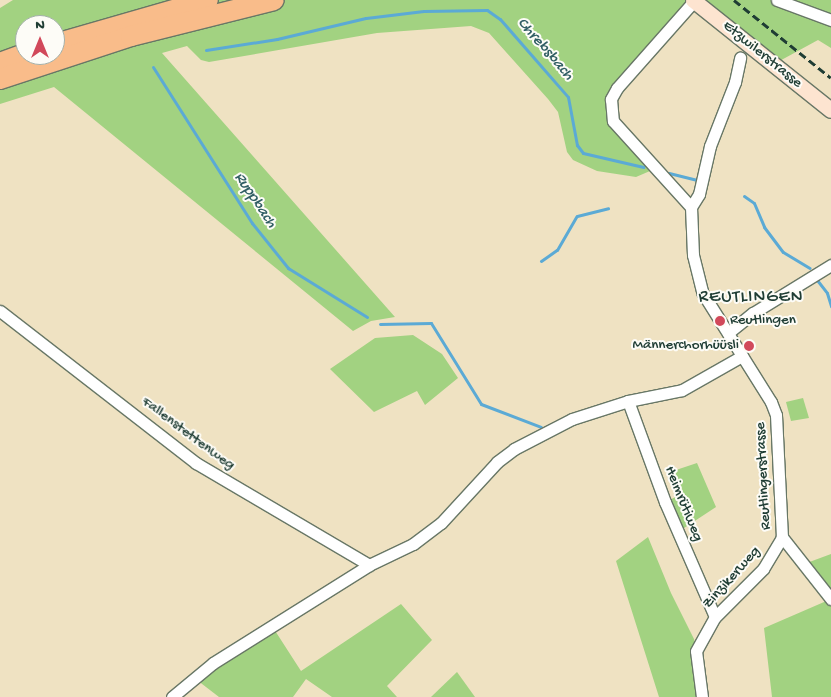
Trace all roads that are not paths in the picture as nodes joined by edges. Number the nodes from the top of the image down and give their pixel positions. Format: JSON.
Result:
{"nodes":[{"id":1,"x":208,"y":0,"type":"edge"},
{"id":2,"x":274,"y":0,"type":"edge"},
{"id":3,"x":694,"y":0,"type":"edge"},
{"id":4,"x":777,"y":0,"type":"edge"},
{"id":5,"x":831,"y":20,"type":"edge"},
{"id":6,"x":65,"y":41,"type":"edge"},
{"id":7,"x":15,"y":58,"type":"edge"},
{"id":8,"x":740,"y":58,"type":"dead end"},
{"id":9,"x":0,"y":63,"type":"edge"},
{"id":10,"x":0,"y":79,"type":"edge"},
{"id":11,"x":831,"y":110,"type":"edge"},
{"id":12,"x":692,"y":207,"type":"junction"},
{"id":13,"x":831,"y":265,"type":"edge"},
{"id":14,"x":0,"y":311,"type":"edge"},
{"id":15,"x":728,"y":333,"type":"junction"},
{"id":16,"x":742,"y":356,"type":"junction"},
{"id":17,"x":628,"y":401,"type":"junction"},
{"id":18,"x":782,"y":537,"type":"junction"},
{"id":19,"x":368,"y":565,"type":"junction"},
{"id":20,"x":831,"y":599,"type":"edge"},
{"id":21,"x":715,"y":617,"type":"junction"},
{"id":22,"x":172,"y":697,"type":"edge"},
{"id":23,"x":702,"y":697,"type":"edge"}],
"edges":[{"from":1,"to":6,"type":"highway"},
{"from":2,"to":10,"type":"highway"},
{"from":3,"to":11,"type":"main road","name":"Etzwilerstrasse"},
{"from":3,"to":12,"type":"street"},
{"from":4,"to":5,"type":"street"},
{"from":7,"to":9,"type":"highway"},
{"from":8,"to":12,"type":"street","name":"Reutlingerstrasse"},
{"from":12,"to":15,"type":"street","name":"Reutlingerstrasse"},
{"from":13,"to":15,"type":"street"},
{"from":14,"to":19,"type":"street","name":"Fallenstettenweg"},
{"from":15,"to":16,"type":"street","name":"Reutlingerstrasse"},
{"from":16,"to":17,"type":"street"},
{"from":16,"to":18,"type":"street","name":"Reutlingerstrasse"},
{"from":17,"to":19,"type":"street"},
{"from":17,"to":21,"type":"street","name":"Heimrütiweg"},
{"from":18,"to":20,"type":"street","name":"Reutlingerstrasse"},
{"from":18,"to":21,"type":"street","name":"Zinzikerweg"},
{"from":19,"to":22,"type":"street"},
{"from":21,"to":23,"type":"street","name":"Zinzikerweg"}]}
